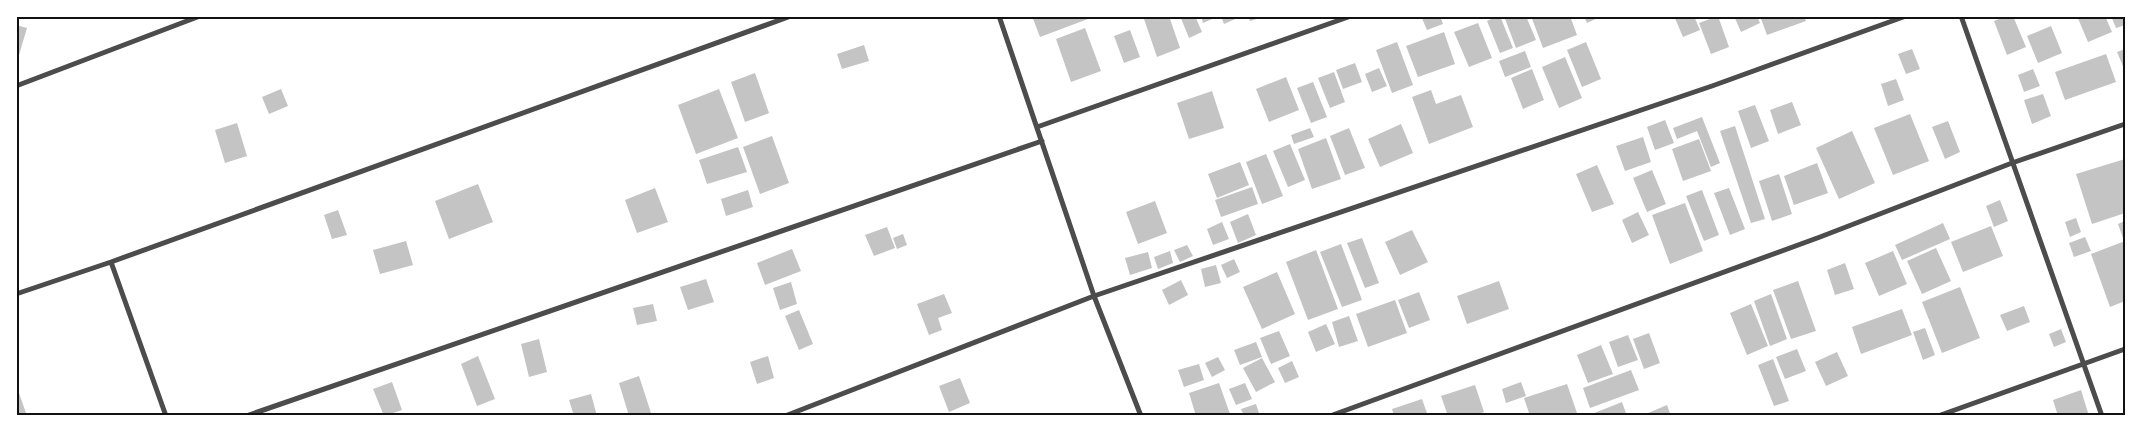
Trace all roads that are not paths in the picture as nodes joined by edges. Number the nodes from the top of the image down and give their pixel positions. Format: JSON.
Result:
{"nodes":[{"id":1,"x":200,"y":16,"type":"edge"},
{"id":2,"x":791,"y":16,"type":"edge"},
{"id":3,"x":999,"y":16,"type":"edge"},
{"id":4,"x":1351,"y":16,"type":"edge"},
{"id":5,"x":1906,"y":16,"type":"edge"},
{"id":6,"x":1961,"y":16,"type":"edge"},
{"id":7,"x":16,"y":86,"type":"edge"},
{"id":8,"x":2125,"y":124,"type":"edge"},
{"id":9,"x":1037,"y":127,"type":"junction"},
{"id":10,"x":1042,"y":141,"type":"junction"},
{"id":11,"x":2012,"y":163,"type":"junction"},
{"id":12,"x":111,"y":262,"type":"junction"},
{"id":13,"x":16,"y":294,"type":"edge"},
{"id":14,"x":1094,"y":296,"type":"junction"},
{"id":15,"x":2125,"y":349,"type":"edge"},
{"id":16,"x":2083,"y":363,"type":"junction"},
{"id":17,"x":166,"y":416,"type":"edge"},
{"id":18,"x":246,"y":416,"type":"edge"},
{"id":19,"x":784,"y":416,"type":"edge"},
{"id":20,"x":1141,"y":416,"type":"edge"},
{"id":21,"x":1330,"y":416,"type":"edge"},
{"id":22,"x":1938,"y":416,"type":"edge"},
{"id":23,"x":2102,"y":416,"type":"edge"}],
"edges":[{"from":1,"to":7,"type":"street"},
{"from":2,"to":12,"type":"street"},
{"from":3,"to":9,"type":"street"},
{"from":4,"to":9,"type":"street"},
{"from":5,"to":14,"type":"street"},
{"from":6,"to":11,"type":"street"},
{"from":8,"to":11,"type":"street"},
{"from":9,"to":10,"type":"street"},
{"from":10,"to":14,"type":"street"},
{"from":10,"to":18,"type":"street"},
{"from":11,"to":16,"type":"street"},
{"from":11,"to":21,"type":"street"},
{"from":12,"to":13,"type":"street"},
{"from":12,"to":17,"type":"street"},
{"from":14,"to":19,"type":"street"},
{"from":14,"to":20,"type":"street"},
{"from":15,"to":16,"type":"street"},
{"from":16,"to":22,"type":"street"},
{"from":16,"to":23,"type":"street"}]}
